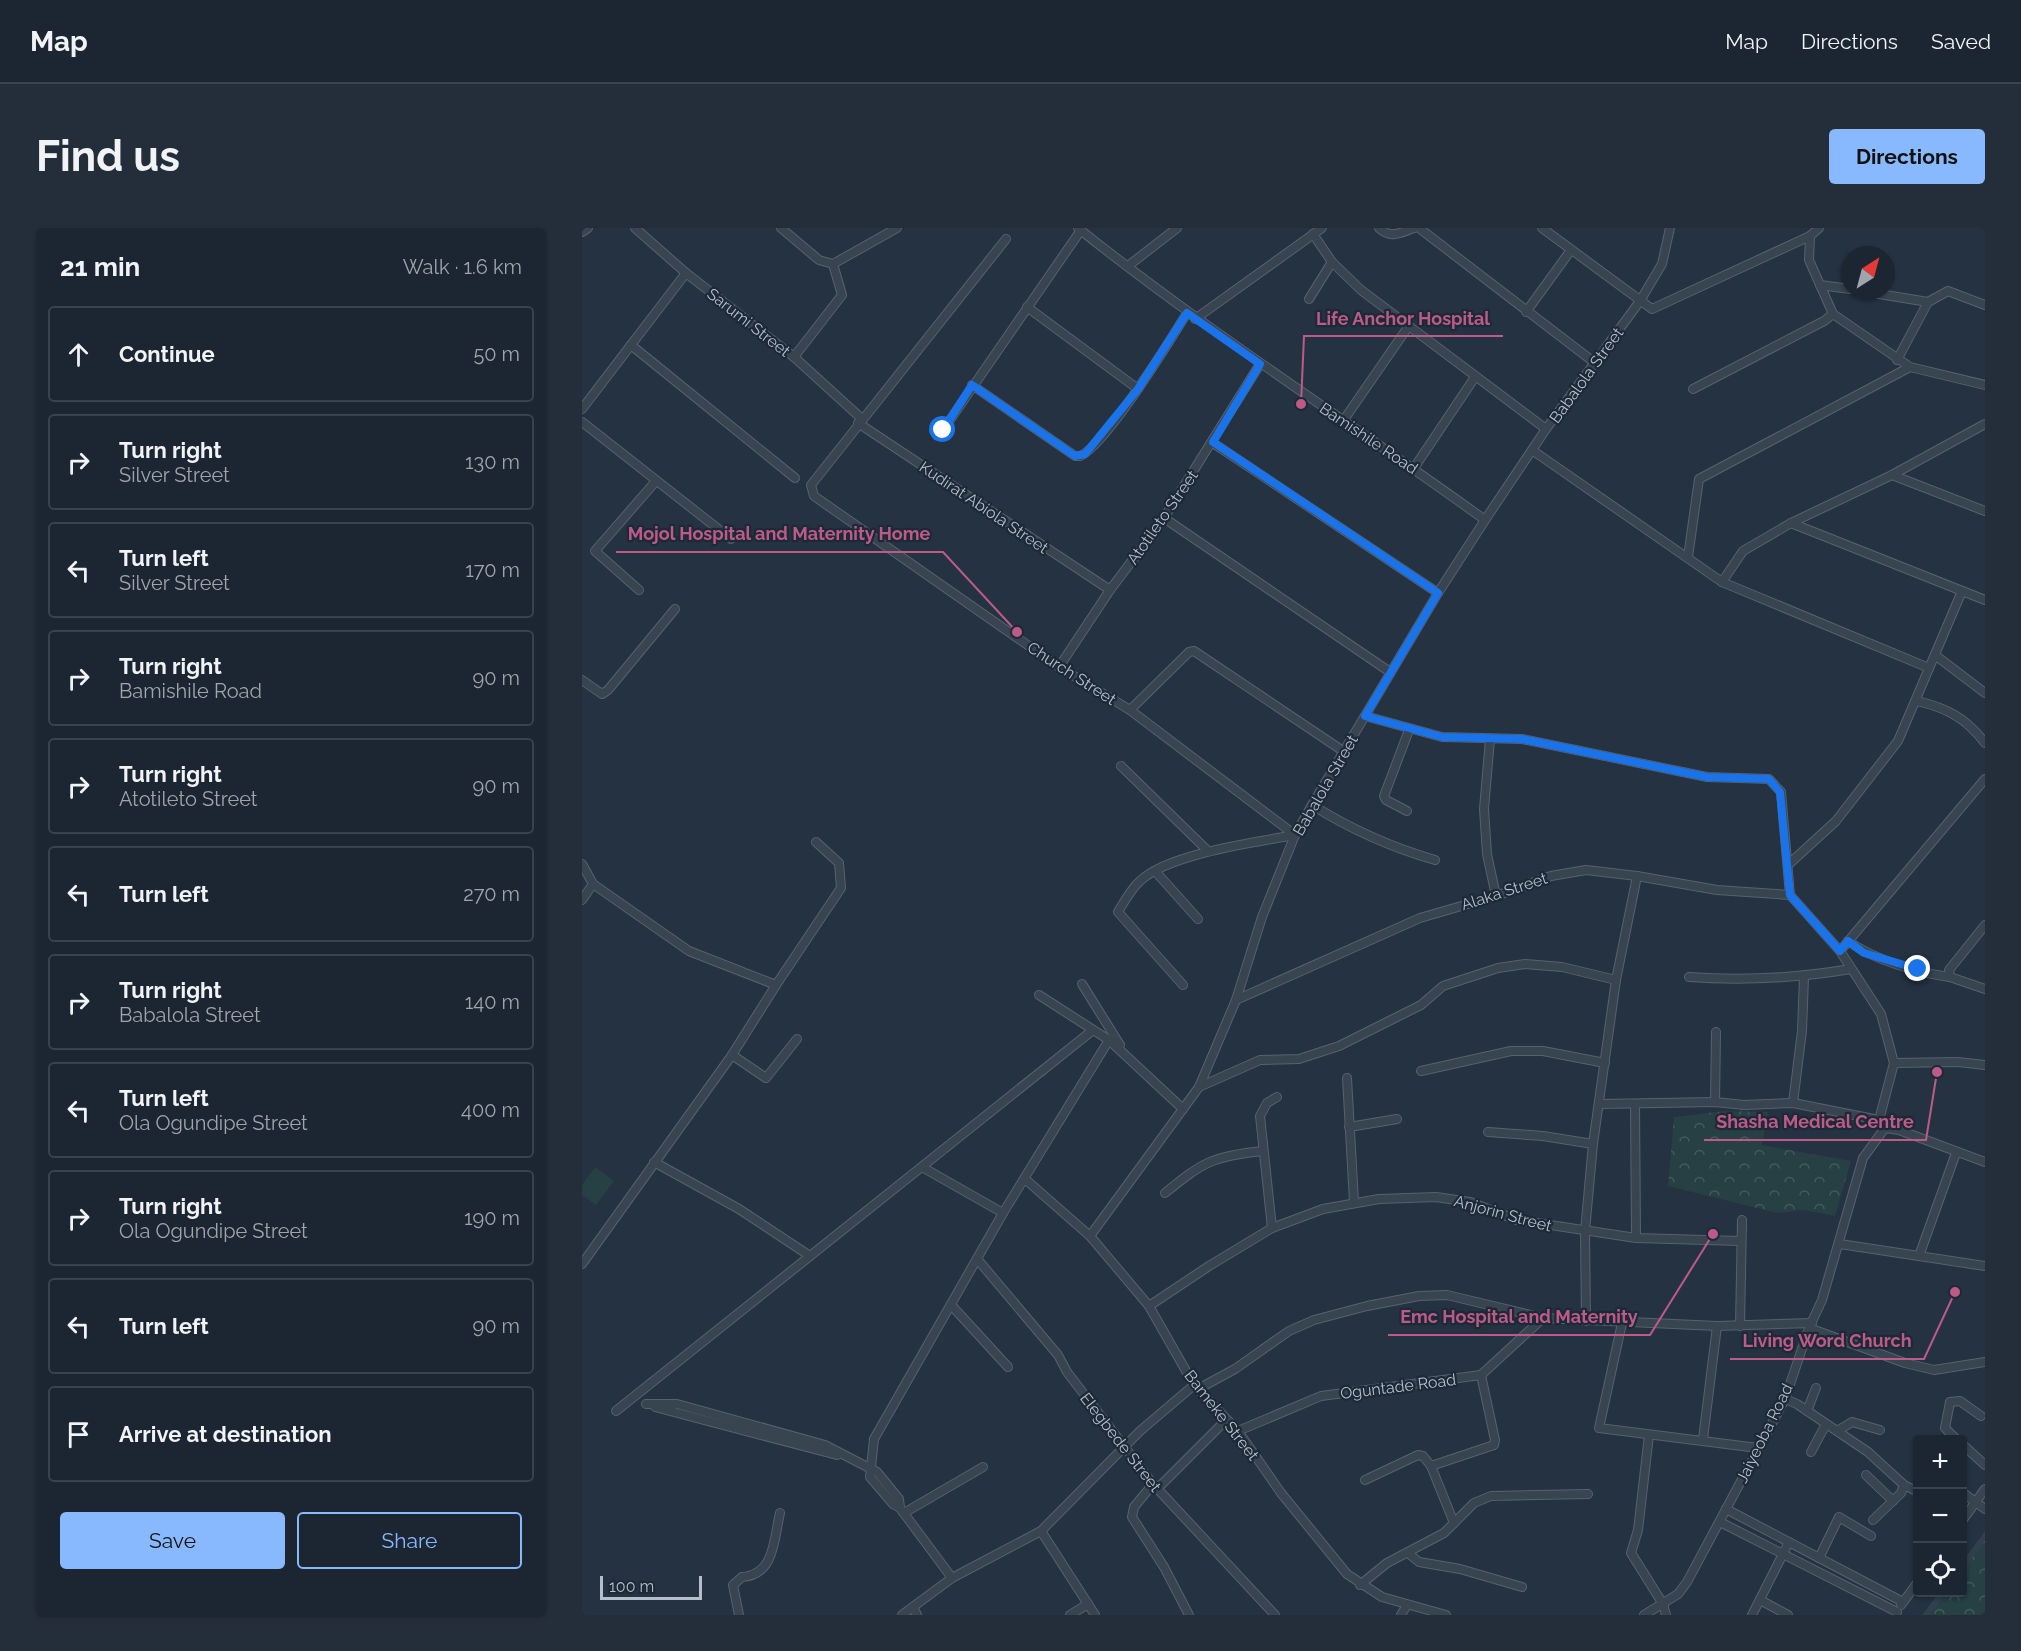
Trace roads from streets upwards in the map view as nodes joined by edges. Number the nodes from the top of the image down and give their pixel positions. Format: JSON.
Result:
{"nodes":[{"id":1,"x":588,"y":228,"type":"edge"},
{"id":2,"x":635,"y":228,"type":"edge"},
{"id":3,"x":781,"y":228,"type":"edge"},
{"id":4,"x":897,"y":228,"type":"edge"},
{"id":5,"x":1178,"y":228,"type":"edge"},
{"id":6,"x":1322,"y":228,"type":"edge"},
{"id":7,"x":1379,"y":228,"type":"edge"},
{"id":8,"x":1414,"y":228,"type":"edge"},
{"id":9,"x":1419,"y":228,"type":"edge"},
{"id":10,"x":1542,"y":228,"type":"edge"},
{"id":11,"x":1670,"y":228,"type":"edge"},
{"id":12,"x":1819,"y":228,"type":"edge"},
{"id":13,"x":1079,"y":229,"type":"edge"},
{"id":14,"x":582,"y":232,"type":"edge"},
{"id":15,"x":1313,"y":234,"type":"junction"},
{"id":16,"x":1810,"y":236,"type":"junction"},
{"id":17,"x":1006,"y":239,"type":"dead end"},
{"id":18,"x":1571,"y":250,"type":"junction"},
{"id":19,"x":1332,"y":262,"type":"junction"},
{"id":20,"x":833,"y":264,"type":"junction"},
{"id":21,"x":1128,"y":266,"type":"junction"},
{"id":22,"x":686,"y":273,"type":"junction"},
{"id":23,"x":1820,"y":285,"type":"junction"},
{"id":24,"x":1841,"y":288,"type":"edge"},
{"id":25,"x":1895,"y":297,"type":"edge"},
{"id":26,"x":1309,"y":299,"type":"dead end"},
{"id":27,"x":1640,"y":301,"type":"junction"},
{"id":28,"x":1928,"y":302,"type":"junction"},
{"id":29,"x":1985,"y":305,"type":"edge"},
{"id":30,"x":1027,"y":307,"type":"junction"},
{"id":31,"x":1526,"y":312,"type":"junction"},
{"id":32,"x":1187,"y":313,"type":"junction"},
{"id":33,"x":1833,"y":314,"type":"junction"},
{"id":34,"x":1195,"y":319,"type":"junction"},
{"id":35,"x":1408,"y":327,"type":"junction"},
{"id":36,"x":631,"y":345,"type":"junction"},
{"id":37,"x":794,"y":357,"type":"junction"},
{"id":38,"x":1897,"y":360,"type":"junction"},
{"id":39,"x":1595,"y":363,"type":"junction"},
{"id":40,"x":1260,"y":364,"type":"junction"},
{"id":41,"x":1910,"y":367,"type":"junction"},
{"id":42,"x":1475,"y":377,"type":"junction"},
{"id":43,"x":972,"y":385,"type":"junction"},
{"id":44,"x":1985,"y":386,"type":"edge"},
{"id":45,"x":1138,"y":389,"type":"junction"},
{"id":46,"x":1693,"y":389,"type":"dead end"},
{"id":47,"x":582,"y":409,"type":"edge"},
{"id":48,"x":860,"y":421,"type":"junction"},
{"id":49,"x":1343,"y":421,"type":"junction"},
{"id":50,"x":582,"y":422,"type":"edge"},
{"id":51,"x":1985,"y":424,"type":"edge"},
{"id":52,"x":1546,"y":429,"type":"junction"},
{"id":53,"x":943,"y":430,"type":"dead end"},
{"id":54,"x":1213,"y":442,"type":"junction"},
{"id":55,"x":1532,"y":450,"type":"junction"},
{"id":56,"x":1414,"y":468,"type":"junction"},
{"id":57,"x":1892,"y":475,"type":"junction"},
{"id":58,"x":795,"y":478,"type":"dead end"},
{"id":59,"x":656,"y":481,"type":"junction"},
{"id":60,"x":1985,"y":511,"type":"edge"},
{"id":61,"x":1164,"y":518,"type":"junction"},
{"id":62,"x":1485,"y":520,"type":"junction"},
{"id":63,"x":1791,"y":523,"type":"junction"},
{"id":64,"x":731,"y":539,"type":"dead end"},
{"id":65,"x":1688,"y":557,"type":"junction"},
{"id":66,"x":1722,"y":582,"type":"junction"},
{"id":67,"x":639,"y":590,"type":"dead end"},
{"id":68,"x":1110,"y":590,"type":"junction"},
{"id":69,"x":1962,"y":591,"type":"junction"},
{"id":70,"x":1438,"y":593,"type":"junction"},
{"id":71,"x":1985,"y":600,"type":"edge"},
{"id":72,"x":675,"y":609,"type":"dead end"},
{"id":73,"x":1935,"y":655,"type":"junction"},
{"id":74,"x":1059,"y":667,"type":"junction"},
{"id":75,"x":1929,"y":668,"type":"junction"},
{"id":76,"x":1390,"y":672,"type":"junction"},
{"id":77,"x":582,"y":680,"type":"edge"},
{"id":78,"x":1985,"y":693,"type":"edge"},
{"id":79,"x":1917,"y":701,"type":"junction"},
{"id":80,"x":1130,"y":710,"type":"junction"},
{"id":81,"x":1365,"y":716,"type":"junction"},
{"id":82,"x":1409,"y":730,"type":"junction"},
{"id":83,"x":1490,"y":739,"type":"junction"},
{"id":84,"x":1985,"y":743,"type":"edge"},
{"id":85,"x":1343,"y":752,"type":"junction"},
{"id":86,"x":1121,"y":766,"type":"dead end"},
{"id":87,"x":1985,"y":779,"type":"edge"},
{"id":88,"x":1312,"y":805,"type":"junction"},
{"id":89,"x":1407,"y":811,"type":"dead end"},
{"id":90,"x":1295,"y":835,"type":"junction"},
{"id":91,"x":816,"y":842,"type":"dead end"},
{"id":92,"x":1208,"y":851,"type":"junction"},
{"id":93,"x":1435,"y":860,"type":"dead end"},
{"id":94,"x":582,"y":864,"type":"edge"},
{"id":95,"x":1789,"y":864,"type":"junction"},
{"id":96,"x":1155,"y":871,"type":"junction"},
{"id":97,"x":1637,"y":876,"type":"junction"},
{"id":98,"x":593,"y":884,"type":"junction"},
{"id":99,"x":1790,"y":895,"type":"junction"},
{"id":100,"x":1496,"y":896,"type":"junction"},
{"id":101,"x":582,"y":900,"type":"edge"},
{"id":102,"x":1198,"y":920,"type":"dead end"},
{"id":103,"x":1985,"y":925,"type":"edge"},
{"id":104,"x":1848,"y":941,"type":"junction"},
{"id":105,"x":1840,"y":951,"type":"junction"},
{"id":106,"x":1851,"y":969,"type":"junction"},
{"id":107,"x":1689,"y":977,"type":"dead end"},
{"id":108,"x":1804,"y":977,"type":"junction"},
{"id":109,"x":1950,"y":977,"type":"junction"},
{"id":110,"x":1616,"y":980,"type":"junction"},
{"id":111,"x":1082,"y":984,"type":"dead end"},
{"id":112,"x":776,"y":985,"type":"junction"},
{"id":113,"x":1183,"y":985,"type":"dead end"},
{"id":114,"x":1985,"y":989,"type":"edge"},
{"id":115,"x":1039,"y":995,"type":"dead end"},
{"id":116,"x":1236,"y":1000,"type":"junction"},
{"id":117,"x":1093,"y":1030,"type":"junction"},
{"id":118,"x":1716,"y":1032,"type":"dead end"},
{"id":119,"x":797,"y":1039,"type":"dead end"},
{"id":120,"x":1110,"y":1040,"type":"junction"},
{"id":121,"x":1123,"y":1051,"type":"junction"},
{"id":122,"x":732,"y":1055,"type":"junction"},
{"id":123,"x":1605,"y":1063,"type":"junction"},
{"id":124,"x":1894,"y":1063,"type":"junction"},
{"id":125,"x":1985,"y":1065,"type":"edge"},
{"id":126,"x":1421,"y":1071,"type":"dead end"},
{"id":127,"x":1347,"y":1078,"type":"dead end"},
{"id":128,"x":1199,"y":1088,"type":"junction"},
{"id":129,"x":1277,"y":1097,"type":"dead end"},
{"id":130,"x":1715,"y":1102,"type":"junction"},
{"id":131,"x":1793,"y":1103,"type":"junction"},
{"id":132,"x":1600,"y":1104,"type":"junction"},
{"id":133,"x":1635,"y":1105,"type":"junction"},
{"id":134,"x":1183,"y":1109,"type":"junction"},
{"id":135,"x":1397,"y":1119,"type":"dead end"},
{"id":136,"x":1879,"y":1120,"type":"junction"},
{"id":137,"x":1349,"y":1127,"type":"junction"},
{"id":138,"x":1885,"y":1128,"type":"junction"},
{"id":139,"x":1488,"y":1132,"type":"dead end"},
{"id":140,"x":1593,"y":1144,"type":"junction"},
{"id":141,"x":1263,"y":1152,"type":"junction"},
{"id":142,"x":1956,"y":1153,"type":"junction"},
{"id":143,"x":654,"y":1162,"type":"junction"},
{"id":144,"x":1985,"y":1162,"type":"edge"},
{"id":145,"x":922,"y":1167,"type":"junction"},
{"id":146,"x":1025,"y":1179,"type":"junction"},
{"id":147,"x":1165,"y":1193,"type":"dead end"},
{"id":148,"x":1354,"y":1202,"type":"junction"},
{"id":149,"x":1003,"y":1213,"type":"junction"},
{"id":150,"x":1742,"y":1220,"type":"dead end"},
{"id":151,"x":1272,"y":1228,"type":"junction"},
{"id":152,"x":1586,"y":1231,"type":"junction"},
{"id":153,"x":1090,"y":1236,"type":"junction"},
{"id":154,"x":1636,"y":1238,"type":"junction"},
{"id":155,"x":1740,"y":1241,"type":"junction"},
{"id":156,"x":1840,"y":1244,"type":"junction"},
{"id":157,"x":810,"y":1256,"type":"junction"},
{"id":158,"x":1919,"y":1256,"type":"junction"},
{"id":159,"x":978,"y":1260,"type":"junction"},
{"id":160,"x":582,"y":1264,"type":"edge"},
{"id":161,"x":1985,"y":1266,"type":"edge"},
{"id":162,"x":952,"y":1306,"type":"junction"},
{"id":163,"x":1149,"y":1306,"type":"junction"},
{"id":164,"x":1543,"y":1318,"type":"junction"},
{"id":165,"x":1586,"y":1321,"type":"junction"},
{"id":166,"x":1622,"y":1323,"type":"junction"},
{"id":167,"x":1810,"y":1325,"type":"junction"},
{"id":168,"x":1717,"y":1326,"type":"junction"},
{"id":169,"x":1740,"y":1326,"type":"junction"},
{"id":170,"x":1985,"y":1362,"type":"edge"},
{"id":171,"x":1008,"y":1367,"type":"dead end"},
{"id":172,"x":1481,"y":1375,"type":"junction"},
{"id":173,"x":1196,"y":1387,"type":"junction"},
{"id":174,"x":1816,"y":1388,"type":"dead end"},
{"id":175,"x":1785,"y":1399,"type":"junction"},
{"id":176,"x":616,"y":1411,"type":"dead end"},
{"id":177,"x":1807,"y":1411,"type":"junction"},
{"id":178,"x":1981,"y":1416,"type":"dead end"},
{"id":179,"x":1226,"y":1420,"type":"junction"},
{"id":180,"x":1826,"y":1424,"type":"junction"},
{"id":181,"x":1880,"y":1430,"type":"dead end"},
{"id":182,"x":1238,"y":1431,"type":"junction"},
{"id":183,"x":1837,"y":1431,"type":"junction"},
{"id":184,"x":1649,"y":1435,"type":"junction"},
{"id":185,"x":1952,"y":1435,"type":"edge"},
{"id":186,"x":1703,"y":1439,"type":"junction"},
{"id":187,"x":1125,"y":1445,"type":"junction"},
{"id":188,"x":1758,"y":1448,"type":"junction"},
{"id":189,"x":1967,"y":1449,"type":"edge"},
{"id":190,"x":1810,"y":1452,"type":"dead end"},
{"id":191,"x":844,"y":1456,"type":"junction"},
{"id":192,"x":1985,"y":1465,"type":"edge"},
{"id":193,"x":1431,"y":1466,"type":"junction"},
{"id":194,"x":983,"y":1467,"type":"dead end"},
{"id":195,"x":871,"y":1471,"type":"junction"},
{"id":196,"x":1866,"y":1475,"type":"dead end"},
{"id":197,"x":1365,"y":1480,"type":"dead end"},
{"id":198,"x":1904,"y":1485,"type":"junction"},
{"id":199,"x":1155,"y":1487,"type":"junction"},
{"id":200,"x":1985,"y":1489,"type":"edge"},
{"id":201,"x":1913,"y":1490,"type":"edge"},
{"id":202,"x":1588,"y":1494,"type":"dead end"},
{"id":203,"x":1967,"y":1496,"type":"edge"},
{"id":204,"x":1893,"y":1501,"type":"junction"},
{"id":205,"x":1976,"y":1502,"type":"junction"},
{"id":206,"x":1726,"y":1509,"type":"junction"},
{"id":207,"x":1985,"y":1509,"type":"edge"},
{"id":208,"x":902,"y":1511,"type":"junction"},
{"id":209,"x":780,"y":1513,"type":"dead end"},
{"id":210,"x":1967,"y":1514,"type":"edge"},
{"id":211,"x":1873,"y":1520,"type":"dead end"},
{"id":212,"x":1720,"y":1522,"type":"junction"},
{"id":213,"x":1454,"y":1523,"type":"junction"},
{"id":214,"x":1041,"y":1531,"type":"junction"},
{"id":215,"x":1871,"y":1536,"type":"dead end"},
{"id":216,"x":1789,"y":1542,"type":"junction"},
{"id":217,"x":1408,"y":1553,"type":"junction"},
{"id":218,"x":1784,"y":1555,"type":"junction"},
{"id":219,"x":1820,"y":1558,"type":"junction"},
{"id":220,"x":1843,"y":1570,"type":"junction"},
{"id":221,"x":952,"y":1578,"type":"junction"},
{"id":222,"x":1838,"y":1582,"type":"junction"},
{"id":223,"x":1360,"y":1585,"type":"junction"},
{"id":224,"x":1522,"y":1587,"type":"dead end"},
{"id":225,"x":1913,"y":1588,"type":"edge"},
{"id":226,"x":1760,"y":1599,"type":"junction"},
{"id":227,"x":1903,"y":1602,"type":"junction"},
{"id":228,"x":1088,"y":1604,"type":"junction"},
{"id":229,"x":1663,"y":1604,"type":"junction"},
{"id":230,"x":1407,"y":1605,"type":"junction"},
{"id":231,"x":915,"y":1611,"type":"edge"},
{"id":232,"x":1895,"y":1613,"type":"edge"},
{"id":233,"x":739,"y":1615,"type":"edge"},
{"id":234,"x":902,"y":1615,"type":"edge"},
{"id":235,"x":1070,"y":1615,"type":"edge"},
{"id":236,"x":1095,"y":1615,"type":"edge"},
{"id":237,"x":1189,"y":1615,"type":"edge"},
{"id":238,"x":1275,"y":1615,"type":"edge"},
{"id":239,"x":1401,"y":1615,"type":"edge"},
{"id":240,"x":1446,"y":1615,"type":"edge"},
{"id":241,"x":1644,"y":1615,"type":"edge"},
{"id":242,"x":1666,"y":1615,"type":"edge"},
{"id":243,"x":1752,"y":1615,"type":"edge"},
{"id":244,"x":1788,"y":1615,"type":"edge"}],
"edges":[{"from":1,"to":14,"type":"street"},
{"from":2,"to":22,"type":"street","name":"Sarumi Street"},
{"from":3,"to":20,"type":"street"},
{"from":4,"to":20,"type":"street"},
{"from":5,"to":21,"type":"street"},
{"from":6,"to":15,"type":"street"},
{"from":7,"to":8,"type":"street"},
{"from":9,"to":31,"type":"street"},
{"from":10,"to":18,"type":"street"},
{"from":11,"to":27,"type":"street","name":"Babalola Street"},
{"from":12,"to":16,"type":"street"},
{"from":13,"to":21,"type":"street","name":"Bamishile Road"},
{"from":13,"to":30,"type":"street"},
{"from":15,"to":19,"type":"street"},
{"from":15,"to":34,"type":"street"},
{"from":16,"to":23,"type":"street"},
{"from":16,"to":27,"type":"street"},
{"from":17,"to":48,"type":"street"},
{"from":18,"to":27,"type":"street"},
{"from":18,"to":31,"type":"street"},
{"from":19,"to":26,"type":"street"},
{"from":19,"to":35,"type":"street"},
{"from":20,"to":37,"type":"street"},
{"from":21,"to":32,"type":"street","name":"Bamishile Road"},
{"from":22,"to":36,"type":"street"},
{"from":22,"to":37,"type":"street","name":"Sarumi Street"},
{"from":23,"to":24,"type":"street"},
{"from":23,"to":33,"type":"street"},
{"from":25,"to":28,"type":"street"},
{"from":27,"to":39,"type":"street","name":"Babalola Street"},
{"from":28,"to":29,"type":"street"},
{"from":28,"to":38,"type":"street"},
{"from":30,"to":43,"type":"street"},
{"from":30,"to":45,"type":"street"},
{"from":31,"to":39,"type":"street"},
{"from":32,"to":34,"type":"street","name":"Bamishile Road"},
{"from":32,"to":45,"type":"street"},
{"from":33,"to":38,"type":"street"},
{"from":33,"to":46,"type":"street"},
{"from":34,"to":40,"type":"street","name":"Bamishile Road"},
{"from":35,"to":42,"type":"street"},
{"from":35,"to":49,"type":"street"},
{"from":36,"to":47,"type":"street"},
{"from":36,"to":58,"type":"street"},
{"from":37,"to":48,"type":"street","name":"Sarumi Street"},
{"from":38,"to":41,"type":"street"},
{"from":39,"to":52,"type":"street","name":"Babalola Street"},
{"from":40,"to":49,"type":"street","name":"Bamishile Road"},
{"from":40,"to":54,"type":"street","name":"Atotileto Street"},
{"from":41,"to":44,"type":"street"},
{"from":41,"to":65,"type":"street"},
{"from":42,"to":52,"type":"street"},
{"from":42,"to":56,"type":"street"},
{"from":43,"to":45,"type":"street"},
{"from":43,"to":53,"type":"street"},
{"from":48,"to":68,"type":"street","name":"Kudirat Abiola Street"},
{"from":48,"to":74,"type":"street","name":"Church Street"},
{"from":49,"to":56,"type":"street","name":"Bamishile Road"},
{"from":50,"to":59,"type":"street"},
{"from":51,"to":57,"type":"street"},
{"from":52,"to":55,"type":"street","name":"Babalola Street"},
{"from":54,"to":61,"type":"street","name":"Atotileto Street"},
{"from":54,"to":70,"type":"street"},
{"from":55,"to":62,"type":"street","name":"Babalola Street"},
{"from":55,"to":65,"type":"street"},
{"from":56,"to":62,"type":"street","name":"Bamishile Road"},
{"from":57,"to":60,"type":"street"},
{"from":57,"to":63,"type":"street"},
{"from":59,"to":64,"type":"street"},
{"from":59,"to":67,"type":"street"},
{"from":61,"to":68,"type":"street","name":"Atotileto Street"},
{"from":61,"to":76,"type":"street"},
{"from":62,"to":70,"type":"street","name":"Babalola Street"},
{"from":63,"to":66,"type":"street"},
{"from":63,"to":69,"type":"street"},
{"from":65,"to":66,"type":"street"},
{"from":66,"to":75,"type":"street"},
{"from":68,"to":74,"type":"street","name":"Atotileto Street"},
{"from":69,"to":71,"type":"street"},
{"from":69,"to":73,"type":"street"},
{"from":70,"to":76,"type":"street","name":"Babalola Street"},
{"from":72,"to":77,"type":"street"},
{"from":73,"to":75,"type":"street"},
{"from":73,"to":78,"type":"street"},
{"from":74,"to":80,"type":"street","name":"Church Street"},
{"from":75,"to":79,"type":"street"},
{"from":76,"to":81,"type":"street","name":"Babalola Street"},
{"from":79,"to":84,"type":"street"},
{"from":79,"to":95,"type":"street"},
{"from":80,"to":85,"type":"street"},
{"from":80,"to":90,"type":"street","name":"Church Street"},
{"from":81,"to":82,"type":"street"},
{"from":81,"to":85,"type":"street","name":"Babalola Street"},
{"from":82,"to":83,"type":"street"},
{"from":82,"to":89,"type":"street"},
{"from":83,"to":95,"type":"street"},
{"from":83,"to":100,"type":"street"},
{"from":85,"to":88,"type":"street","name":"Babalola Street"},
{"from":86,"to":92,"type":"street"},
{"from":87,"to":104,"type":"street"},
{"from":88,"to":90,"type":"street","name":"Babalola Street"},
{"from":88,"to":93,"type":"street"},
{"from":90,"to":92,"type":"street"},
{"from":90,"to":116,"type":"street","name":"Babalola Street"},
{"from":91,"to":112,"type":"street"},
{"from":92,"to":96,"type":"street"},
{"from":94,"to":98,"type":"street"},
{"from":95,"to":99,"type":"street"},
{"from":96,"to":102,"type":"street"},
{"from":96,"to":113,"type":"street"},
{"from":97,"to":99,"type":"street","name":"Alaka Street"},
{"from":97,"to":100,"type":"street","name":"Alaka Street"},
{"from":97,"to":110,"type":"street"},
{"from":98,"to":101,"type":"street"},
{"from":98,"to":112,"type":"street"},
{"from":99,"to":105,"type":"street"},
{"from":100,"to":116,"type":"street","name":"Alaka Street"},
{"from":103,"to":109,"type":"street"},
{"from":104,"to":105,"type":"street"},
{"from":104,"to":109,"type":"street"},
{"from":105,"to":106,"type":"street"},
{"from":106,"to":108,"type":"street"},
{"from":106,"to":124,"type":"street"},
{"from":107,"to":108,"type":"street"},
{"from":108,"to":131,"type":"street"},
{"from":109,"to":114,"type":"street"},
{"from":110,"to":123,"type":"street"},
{"from":110,"to":128,"type":"street"},
{"from":111,"to":121,"type":"street"},
{"from":112,"to":122,"type":"street"},
{"from":115,"to":117,"type":"street"},
{"from":116,"to":128,"type":"street","name":"Babalola Street"},
{"from":117,"to":120,"type":"street"},
{"from":117,"to":145,"type":"street"},
{"from":118,"to":130,"type":"street"},
{"from":119,"to":122,"type":"street"},
{"from":120,"to":121,"type":"street"},
{"from":120,"to":146,"type":"street"},
{"from":121,"to":134,"type":"street"},
{"from":122,"to":143,"type":"street"},
{"from":123,"to":126,"type":"street"},
{"from":123,"to":132,"type":"street"},
{"from":124,"to":125,"type":"street"},
{"from":124,"to":136,"type":"street"},
{"from":127,"to":137,"type":"street"},
{"from":128,"to":134,"type":"street","name":"Babalola Street"},
{"from":129,"to":141,"type":"street"},
{"from":130,"to":131,"type":"street"},
{"from":130,"to":133,"type":"street"},
{"from":131,"to":136,"type":"street"},
{"from":132,"to":133,"type":"street"},
{"from":132,"to":140,"type":"street"},
{"from":133,"to":154,"type":"street"},
{"from":134,"to":153,"type":"street","name":"Babalola Street"},
{"from":135,"to":137,"type":"street"},
{"from":136,"to":138,"type":"street"},
{"from":137,"to":148,"type":"street"},
{"from":138,"to":142,"type":"street"},
{"from":138,"to":156,"type":"street","name":"Jaiyeoba Road"},
{"from":139,"to":140,"type":"street"},
{"from":140,"to":152,"type":"street"},
{"from":141,"to":147,"type":"street"},
{"from":141,"to":151,"type":"street"},
{"from":142,"to":144,"type":"street"},
{"from":142,"to":158,"type":"street"},
{"from":143,"to":157,"type":"street"},
{"from":143,"to":160,"type":"street"},
{"from":145,"to":149,"type":"street"},
{"from":145,"to":157,"type":"street"},
{"from":146,"to":149,"type":"street"},
{"from":146,"to":153,"type":"street","name":"Bameke Street"},
{"from":148,"to":151,"type":"street","name":"Anjorin Street"},
{"from":148,"to":152,"type":"street","name":"Anjorin Street"},
{"from":149,"to":159,"type":"street"},
{"from":150,"to":155,"type":"street"},
{"from":151,"to":163,"type":"street","name":"Anjorin Street"},
{"from":152,"to":154,"type":"street","name":"Anjorin Street"},
{"from":152,"to":165,"type":"street"},
{"from":153,"to":163,"type":"street","name":"Bameke Street"},
{"from":154,"to":155,"type":"street","name":"Anjorin Street"},
{"from":155,"to":169,"type":"street"},
{"from":156,"to":158,"type":"street"},
{"from":156,"to":167,"type":"street","name":"Jaiyeoba Road"},
{"from":157,"to":176,"type":"street"},
{"from":158,"to":161,"type":"street"},
{"from":159,"to":162,"type":"street"},
{"from":159,"to":187,"type":"street","name":"Elegbede Street"},
{"from":162,"to":171,"type":"street"},
{"from":162,"to":195,"type":"street"},
{"from":163,"to":173,"type":"street","name":"Bameke Street"},
{"from":164,"to":165,"type":"street"},
{"from":164,"to":172,"type":"street"},
{"from":164,"to":173,"type":"street"},
{"from":165,"to":166,"type":"street"},
{"from":166,"to":168,"type":"street"},
{"from":166,"to":184,"type":"street"},
{"from":167,"to":169,"type":"street"},
{"from":167,"to":170,"type":"street"},
{"from":167,"to":175,"type":"street","name":"Jaiyeoba Road"},
{"from":168,"to":169,"type":"street"},
{"from":168,"to":186,"type":"street"},
{"from":172,"to":182,"type":"street","name":"Oguntade Road"},
{"from":172,"to":193,"type":"street"},
{"from":173,"to":179,"type":"street","name":"Bameke Street"},
{"from":173,"to":187,"type":"street"},
{"from":174,"to":177,"type":"street"},
{"from":175,"to":177,"type":"street"},
{"from":175,"to":188,"type":"street","name":"Jaiyeoba Road"},
{"from":177,"to":180,"type":"street"},
{"from":178,"to":185,"type":"street"},
{"from":179,"to":182,"type":"street","name":"Bameke Street"},
{"from":179,"to":199,"type":"street"},
{"from":180,"to":183,"type":"street"},
{"from":180,"to":190,"type":"street"},
{"from":181,"to":183,"type":"street"},
{"from":182,"to":223,"type":"street","name":"Bameke Street"},
{"from":183,"to":198,"type":"street"},
{"from":184,"to":186,"type":"street"},
{"from":184,"to":229,"type":"street"},
{"from":186,"to":188,"type":"street"},
{"from":187,"to":199,"type":"street","name":"Elegbede Street"},
{"from":187,"to":214,"type":"street"},
{"from":188,"to":206,"type":"street","name":"Jaiyeoba Road"},
{"from":189,"to":192,"type":"street"},
{"from":191,"to":191,"type":"street"},
{"from":191,"to":195,"type":"street"},
{"from":193,"to":197,"type":"street"},
{"from":193,"to":213,"type":"street"},
{"from":194,"to":208,"type":"street"},
{"from":195,"to":208,"type":"street"},
{"from":196,"to":204,"type":"street"},
{"from":198,"to":201,"type":"street"},
{"from":198,"to":204,"type":"street"},
{"from":199,"to":237,"type":"street"},
{"from":199,"to":238,"type":"street","name":"Elegbede Street"},
{"from":200,"to":205,"type":"street"},
{"from":202,"to":213,"type":"street"},
{"from":203,"to":205,"type":"street"},
{"from":204,"to":211,"type":"street"},
{"from":205,"to":207,"type":"street"},
{"from":205,"to":210,"type":"street"},
{"from":206,"to":212,"type":"street","name":"Jaiyeoba Road"},
{"from":206,"to":216,"type":"street"},
{"from":208,"to":221,"type":"street"},
{"from":209,"to":233,"type":"street"},
{"from":212,"to":218,"type":"street"},
{"from":212,"to":229,"type":"street","name":"Jaiyeoba Road"},
{"from":213,"to":217,"type":"street"},
{"from":214,"to":221,"type":"street"},
{"from":214,"to":228,"type":"street"},
{"from":215,"to":219,"type":"street"},
{"from":216,"to":218,"type":"street"},
{"from":216,"to":219,"type":"street"},
{"from":217,"to":223,"type":"street"},
{"from":217,"to":224,"type":"street"},
{"from":218,"to":222,"type":"street"},
{"from":218,"to":226,"type":"street"},
{"from":219,"to":220,"type":"street"},
{"from":220,"to":222,"type":"street"},
{"from":220,"to":227,"type":"street"},
{"from":221,"to":231,"type":"street"},
{"from":222,"to":232,"type":"street"},
{"from":223,"to":230,"type":"street","name":"Bameke Street"},
{"from":225,"to":227,"type":"street"},
{"from":226,"to":243,"type":"street"},
{"from":226,"to":244,"type":"street"},
{"from":227,"to":232,"type":"street"},
{"from":228,"to":235,"type":"street"},
{"from":228,"to":236,"type":"street"},
{"from":229,"to":241,"type":"street","name":"Jaiyeoba Road"},
{"from":229,"to":242,"type":"street"},
{"from":230,"to":239,"type":"street"},
{"from":230,"to":240,"type":"street","name":"Bameke Street"},
{"from":231,"to":234,"type":"street"}]}
